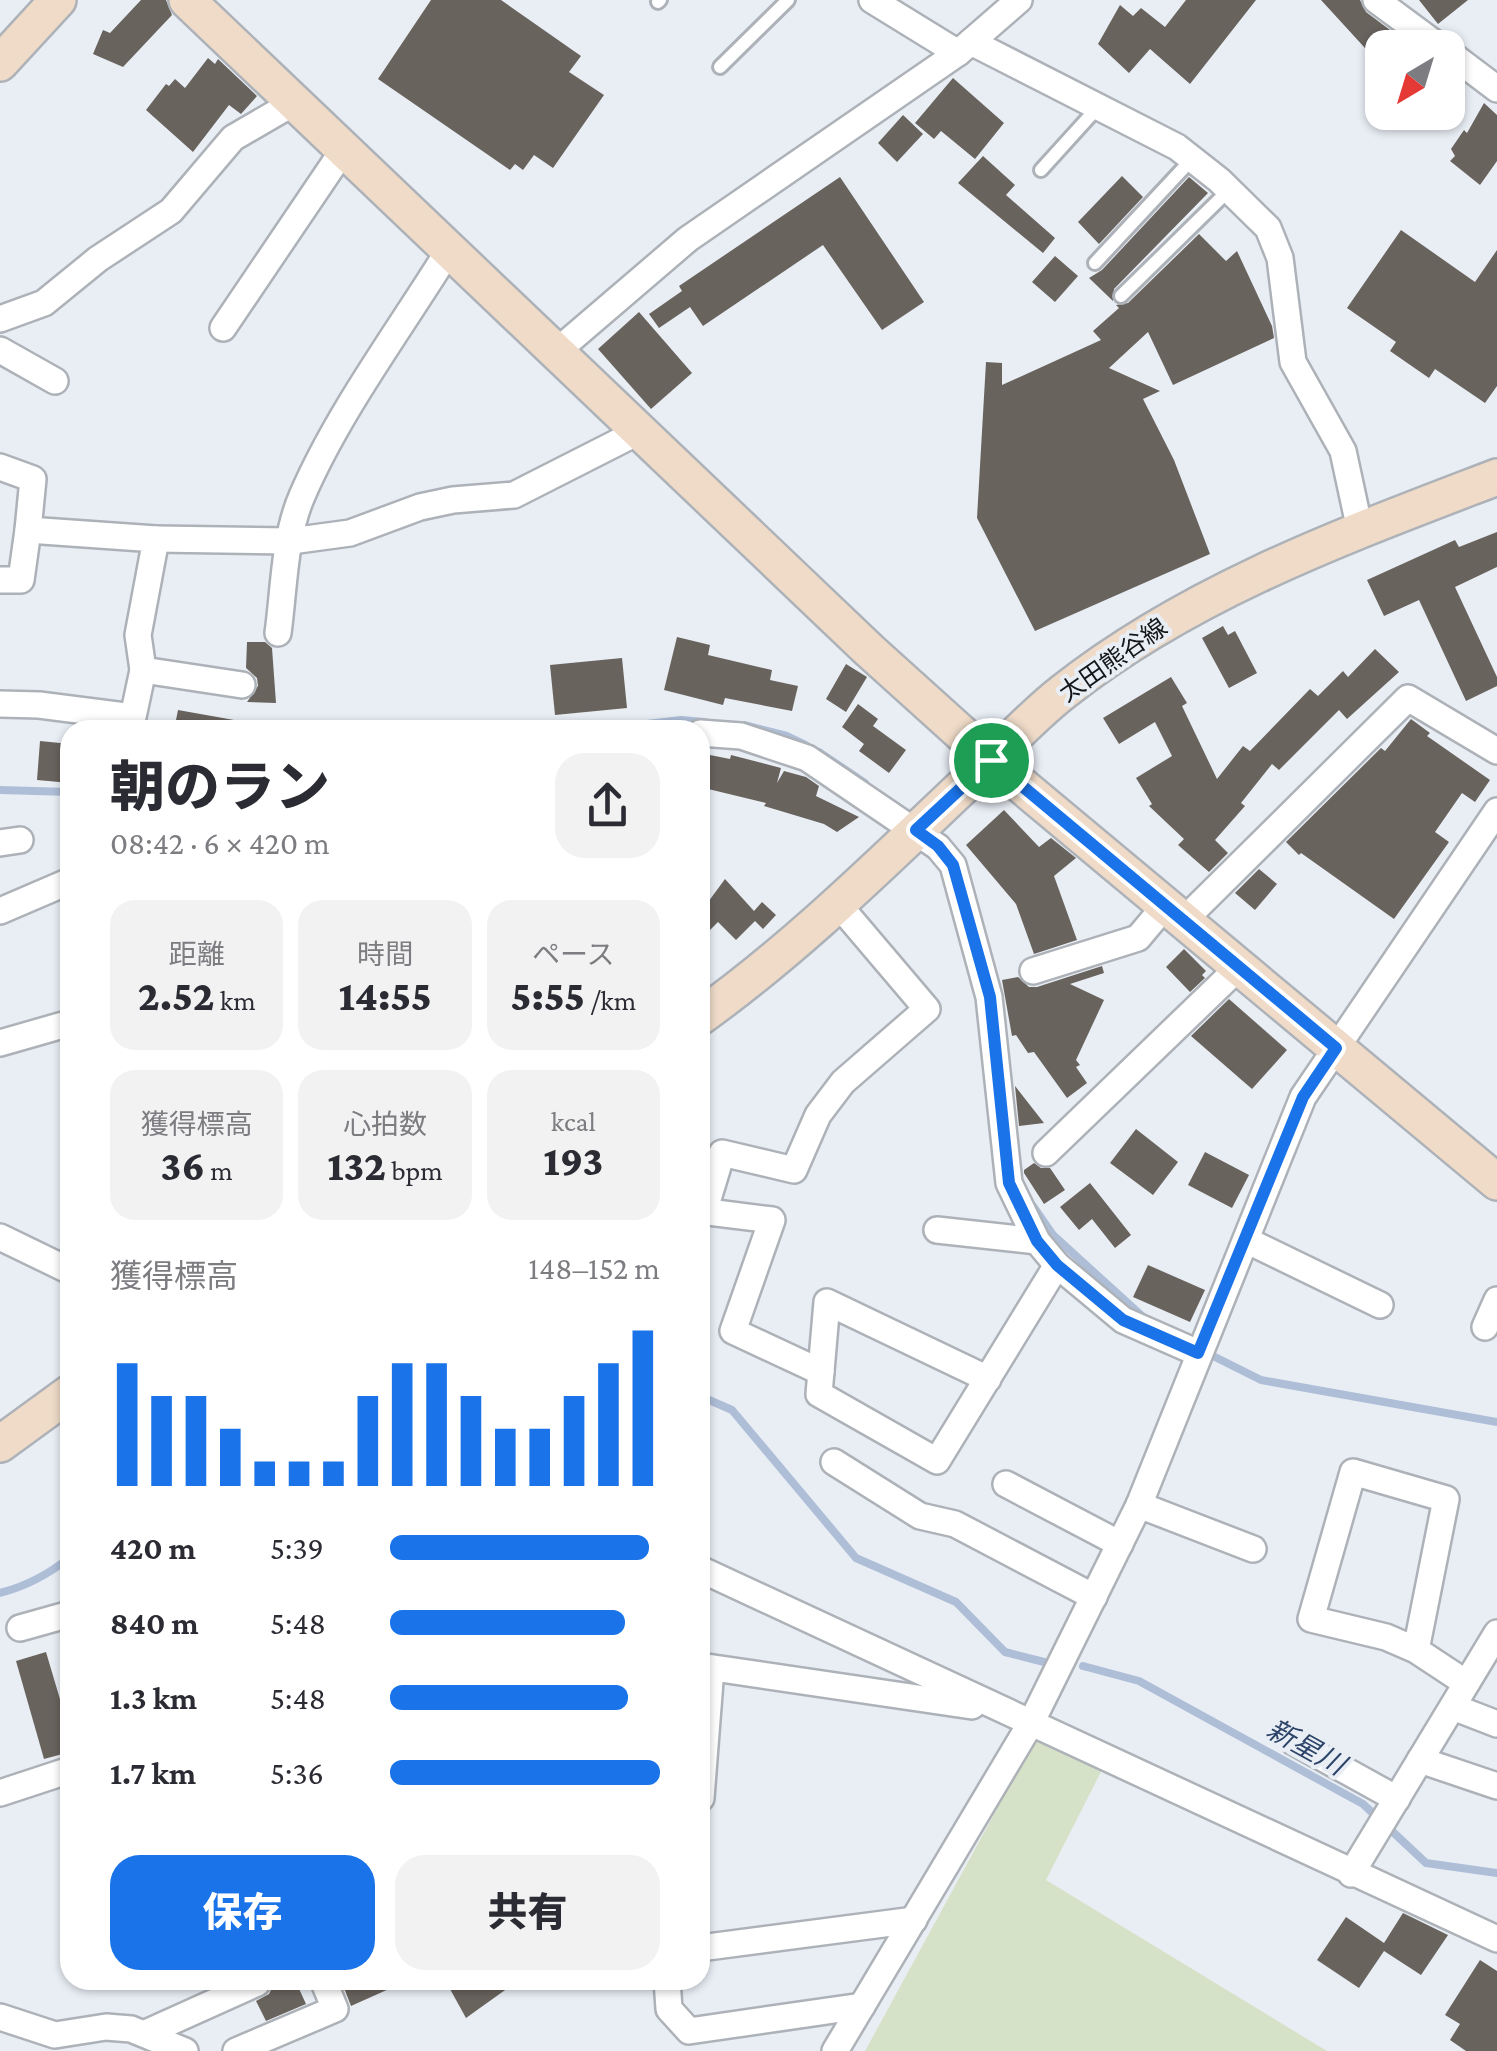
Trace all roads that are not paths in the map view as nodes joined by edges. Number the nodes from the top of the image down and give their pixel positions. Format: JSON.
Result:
{"nodes":[{"id":1,"x":58,"y":0,"type":"edge"},
{"id":2,"x":188,"y":0,"type":"edge"},
{"id":3,"x":788,"y":0,"type":"edge"},
{"id":4,"x":872,"y":0,"type":"edge"},
{"id":5,"x":1019,"y":0,"type":"edge"},
{"id":6,"x":1376,"y":0,"type":"edge"},
{"id":7,"x":1417,"y":30,"type":"edge"},
{"id":8,"x":965,"y":47,"type":"junction"},
{"id":9,"x":0,"y":63,"type":"edge"},
{"id":10,"x":1465,"y":64,"type":"edge"},
{"id":11,"x":720,"y":67,"type":"dead end"},
{"id":12,"x":1497,"y":88,"type":"edge"},
{"id":13,"x":296,"y":102,"type":"junction"},
{"id":14,"x":1098,"y":106,"type":"junction"},
{"id":15,"x":344,"y":149,"type":"junction"},
{"id":16,"x":1192,"y":158,"type":"junction"},
{"id":17,"x":1041,"y":170,"type":"dead end"},
{"id":18,"x":1229,"y":190,"type":"junction"},
{"id":19,"x":450,"y":250,"type":"junction"},
{"id":20,"x":1094,"y":263,"type":"dead end"},
{"id":21,"x":1121,"y":296,"type":"dead end"},
{"id":22,"x":0,"y":319,"type":"edge"},
{"id":23,"x":223,"y":328,"type":"dead end"},
{"id":24,"x":0,"y":350,"type":"edge"},
{"id":25,"x":556,"y":352,"type":"junction"},
{"id":26,"x":55,"y":381,"type":"dead end"},
{"id":27,"x":640,"y":430,"type":"junction"},
{"id":28,"x":0,"y":467,"type":"edge"},
{"id":29,"x":1497,"y":477,"type":"edge"},
{"id":30,"x":28,"y":530,"type":"junction"},
{"id":31,"x":1360,"y":530,"type":"junction"},
{"id":32,"x":156,"y":539,"type":"junction"},
{"id":33,"x":291,"y":541,"type":"junction"},
{"id":34,"x":0,"y":580,"type":"edge"},
{"id":35,"x":278,"y":634,"type":"dead end"},
{"id":36,"x":143,"y":670,"type":"junction"},
{"id":37,"x":242,"y":686,"type":"dead end"},
{"id":38,"x":0,"y":704,"type":"edge"},
{"id":39,"x":710,"y":734,"type":"edge"},
{"id":40,"x":1497,"y":750,"type":"edge"},
{"id":41,"x":991,"y":760,"type":"junction"},
{"id":42,"x":1497,"y":811,"type":"edge"},
{"id":43,"x":922,"y":824,"type":"junction"},
{"id":44,"x":60,"y":885,"type":"edge"},
{"id":45,"x":837,"y":903,"type":"junction"},
{"id":46,"x":0,"y":911,"type":"edge"},
{"id":47,"x":1173,"y":915,"type":"junction"},
{"id":48,"x":1238,"y":968,"type":"junction"},
{"id":49,"x":1033,"y":971,"type":"dead end"},
{"id":50,"x":710,"y":1009,"type":"edge"},
{"id":51,"x":60,"y":1026,"type":"edge"},
{"id":52,"x":0,"y":1043,"type":"edge"},
{"id":53,"x":1336,"y":1048,"type":"junction"},
{"id":54,"x":1046,"y":1153,"type":"dead end"},
{"id":55,"x":1497,"y":1182,"type":"edge"},
{"id":56,"x":710,"y":1188,"type":"edge"},
{"id":57,"x":710,"y":1213,"type":"edge"},
{"id":58,"x":937,"y":1230,"type":"dead end"},
{"id":59,"x":0,"y":1237,"type":"edge"},
{"id":60,"x":1246,"y":1240,"type":"junction"},
{"id":61,"x":1037,"y":1241,"type":"junction"},
{"id":62,"x":1057,"y":1265,"type":"junction"},
{"id":63,"x":60,"y":1267,"type":"edge"},
{"id":64,"x":1497,"y":1300,"type":"edge"},
{"id":65,"x":1380,"y":1305,"type":"dead end"},
{"id":66,"x":1485,"y":1327,"type":"dead end"},
{"id":67,"x":1198,"y":1353,"type":"junction"},
{"id":68,"x":821,"y":1372,"type":"junction"},
{"id":69,"x":988,"y":1379,"type":"junction"},
{"id":70,"x":60,"y":1401,"type":"edge"},
{"id":71,"x":0,"y":1444,"type":"edge"},
{"id":72,"x":834,"y":1462,"type":"dead end"},
{"id":73,"x":1006,"y":1484,"type":"dead end"},
{"id":74,"x":1139,"y":1506,"type":"junction"},
{"id":75,"x":1120,"y":1544,"type":"junction"},
{"id":76,"x":1252,"y":1549,"type":"dead end"},
{"id":77,"x":710,"y":1574,"type":"edge"},
{"id":78,"x":1094,"y":1598,"type":"junction"},
{"id":79,"x":60,"y":1617,"type":"edge"},
{"id":80,"x":20,"y":1628,"type":"dead end"},
{"id":81,"x":1497,"y":1633,"type":"edge"},
{"id":82,"x":1416,"y":1650,"type":"junction"},
{"id":83,"x":710,"y":1668,"type":"edge"},
{"id":84,"x":1466,"y":1683,"type":"junction"},
{"id":85,"x":1452,"y":1707,"type":"junction"},
{"id":86,"x":1002,"y":1711,"type":"junction"},
{"id":87,"x":1032,"y":1722,"type":"junction"},
{"id":88,"x":1497,"y":1724,"type":"edge"},
{"id":89,"x":1294,"y":1742,"type":"dead end"},
{"id":90,"x":1420,"y":1760,"type":"junction"},
{"id":91,"x":60,"y":1773,"type":"edge"},
{"id":92,"x":1497,"y":1786,"type":"edge"},
{"id":93,"x":0,"y":1793,"type":"edge"},
{"id":94,"x":1394,"y":1804,"type":"junction"},
{"id":95,"x":1351,"y":1874,"type":"junction"},
{"id":96,"x":914,"y":1920,"type":"junction"},
{"id":97,"x":1497,"y":1940,"type":"edge"},
{"id":98,"x":710,"y":1947,"type":"edge"},
{"id":99,"x":241,"y":1990,"type":"edge"},
{"id":100,"x":327,"y":1990,"type":"edge"},
{"id":101,"x":668,"y":1990,"type":"edge"},
{"id":102,"x":862,"y":2006,"type":"junction"},
{"id":103,"x":0,"y":2017,"type":"edge"},
{"id":104,"x":146,"y":2033,"type":"junction"},
{"id":105,"x":185,"y":2051,"type":"edge"},
{"id":106,"x":236,"y":2051,"type":"edge"},
{"id":107,"x":835,"y":2051,"type":"edge"}],
"edges":[{"from":1,"to":9,"type":"street"},
{"from":2,"to":13,"type":"street"},
{"from":3,"to":11,"type":"lane"},
{"from":4,"to":8,"type":"street"},
{"from":5,"to":8,"type":"street"},
{"from":6,"to":7,"type":"street"},
{"from":8,"to":14,"type":"street"},
{"from":8,"to":25,"type":"street"},
{"from":10,"to":12,"type":"street"},
{"from":13,"to":15,"type":"street"},
{"from":13,"to":22,"type":"street"},
{"from":14,"to":16,"type":"street"},
{"from":14,"to":17,"type":"lane"},
{"from":15,"to":19,"type":"street"},
{"from":15,"to":23,"type":"street"},
{"from":16,"to":18,"type":"street"},
{"from":16,"to":20,"type":"lane"},
{"from":18,"to":21,"type":"lane"},
{"from":18,"to":31,"type":"street"},
{"from":19,"to":25,"type":"street"},
{"from":19,"to":33,"type":"street"},
{"from":24,"to":26,"type":"street"},
{"from":25,"to":27,"type":"street"},
{"from":27,"to":33,"type":"street"},
{"from":27,"to":41,"type":"street"},
{"from":28,"to":30,"type":"street"},
{"from":29,"to":31,"type":"street","name":"太田熊谷線"},
{"from":30,"to":32,"type":"street"},
{"from":30,"to":34,"type":"street"},
{"from":31,"to":41,"type":"street","name":"太田熊谷線"},
{"from":32,"to":33,"type":"street"},
{"from":32,"to":36,"type":"street"},
{"from":33,"to":35,"type":"street"},
{"from":36,"to":37,"type":"street"},
{"from":36,"to":38,"type":"street"},
{"from":39,"to":43,"type":"street"},
{"from":40,"to":47,"type":"street"},
{"from":41,"to":43,"type":"street","name":"太田熊谷線"},
{"from":41,"to":47,"type":"street"},
{"from":42,"to":53,"type":"street"},
{"from":43,"to":45,"type":"street","name":"太田熊谷線"},
{"from":43,"to":61,"type":"street"},
{"from":44,"to":46,"type":"street"},
{"from":45,"to":50,"type":"street","name":"太田熊谷線"},
{"from":45,"to":56,"type":"street"},
{"from":47,"to":48,"type":"street"},
{"from":47,"to":49,"type":"street"},
{"from":48,"to":53,"type":"street"},
{"from":48,"to":54,"type":"street"},
{"from":51,"to":52,"type":"street"},
{"from":53,"to":55,"type":"street"},
{"from":53,"to":60,"type":"street"},
{"from":57,"to":68,"type":"street"},
{"from":58,"to":61,"type":"street"},
{"from":59,"to":63,"type":"street"},
{"from":60,"to":65,"type":"street"},
{"from":60,"to":67,"type":"street"},
{"from":61,"to":62,"type":"street"},
{"from":62,"to":67,"type":"street"},
{"from":62,"to":69,"type":"street"},
{"from":64,"to":66,"type":"street"},
{"from":67,"to":74,"type":"street"},
{"from":68,"to":69,"type":"street"},
{"from":68,"to":69,"type":"street"},
{"from":70,"to":71,"type":"street"},
{"from":72,"to":78,"type":"street"},
{"from":73,"to":75,"type":"street"},
{"from":74,"to":75,"type":"street"},
{"from":74,"to":76,"type":"street"},
{"from":75,"to":78,"type":"street"},
{"from":77,"to":86,"type":"street"},
{"from":78,"to":87,"type":"street"},
{"from":79,"to":80,"type":"street"},
{"from":81,"to":84,"type":"street"},
{"from":82,"to":82,"type":"street"},
{"from":82,"to":84,"type":"street"},
{"from":83,"to":86,"type":"street"},
{"from":84,"to":85,"type":"street"},
{"from":85,"to":88,"type":"street"},
{"from":85,"to":90,"type":"street"},
{"from":86,"to":87,"type":"street"},
{"from":87,"to":95,"type":"street"},
{"from":87,"to":96,"type":"street"},
{"from":89,"to":94,"type":"street"},
{"from":90,"to":92,"type":"street"},
{"from":90,"to":94,"type":"street"},
{"from":91,"to":93,"type":"street"},
{"from":94,"to":95,"type":"street"},
{"from":95,"to":97,"type":"street"},
{"from":96,"to":98,"type":"street"},
{"from":96,"to":102,"type":"street"},
{"from":99,"to":104,"type":"street"},
{"from":100,"to":106,"type":"street"},
{"from":101,"to":102,"type":"street"},
{"from":102,"to":107,"type":"street"},
{"from":103,"to":104,"type":"street"},
{"from":104,"to":105,"type":"street"}]}
